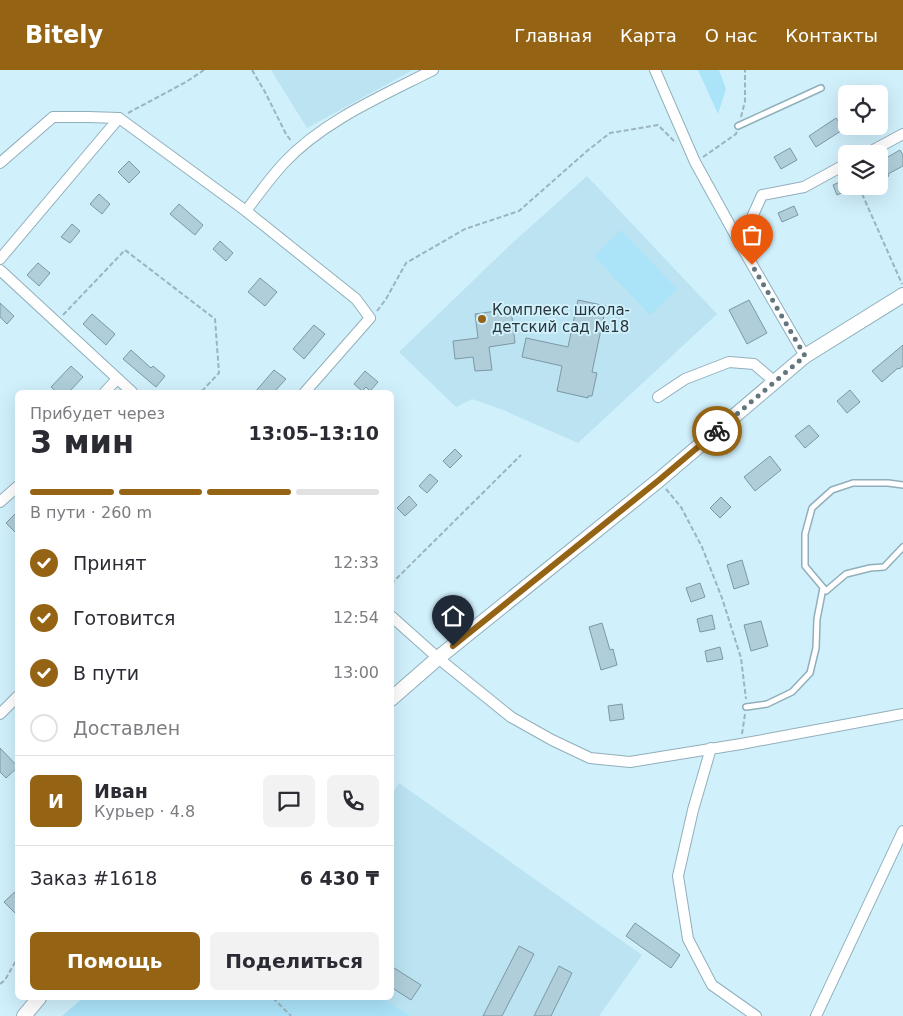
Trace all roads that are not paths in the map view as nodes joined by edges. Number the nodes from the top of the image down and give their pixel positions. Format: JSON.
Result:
{"nodes":[{"id":1,"x":433,"y":70,"type":"edge"},
{"id":2,"x":655,"y":70,"type":"edge"},
{"id":3,"x":821,"y":88,"type":"dead end"},
{"id":4,"x":119,"y":118,"type":"junction"},
{"id":5,"x":738,"y":126,"type":"road end"},
{"id":6,"x":903,"y":134,"type":"edge"},
{"id":7,"x":883,"y":145,"type":"edge"},
{"id":8,"x":0,"y":164,"type":"edge"},
{"id":9,"x":838,"y":168,"type":"edge"},
{"id":10,"x":246,"y":211,"type":"junction"},
{"id":11,"x":740,"y":244,"type":"junction"},
{"id":12,"x":0,"y":259,"type":"edge"},
{"id":13,"x":0,"y":270,"type":"edge"},
{"id":14,"x":902,"y":294,"type":"edge"},
{"id":15,"x":805,"y":356,"type":"junction"},
{"id":16,"x":117,"y":379,"type":"junction"},
{"id":17,"x":775,"y":382,"type":"junction"},
{"id":18,"x":107,"y":390,"type":"edge"},
{"id":19,"x":130,"y":390,"type":"edge"},
{"id":20,"x":308,"y":390,"type":"edge"},
{"id":21,"x":658,"y":397,"type":"dead end"},
{"id":22,"x":903,"y":485,"type":"edge"},
{"id":23,"x":15,"y":489,"type":"edge"},
{"id":24,"x":0,"y":502,"type":"edge"},
{"id":25,"x":903,"y":547,"type":"edge"},
{"id":26,"x":823,"y":588,"type":"junction"},
{"id":27,"x":394,"y":619,"type":"edge"},
{"id":28,"x":438,"y":658,"type":"junction"},
{"id":29,"x":394,"y":696,"type":"edge"},
{"id":30,"x":15,"y":699,"type":"edge"},
{"id":31,"x":746,"y":707,"type":"road end"},
{"id":32,"x":0,"y":714,"type":"edge"},
{"id":33,"x":903,"y":714,"type":"edge"},
{"id":34,"x":711,"y":748,"type":"junction"},
{"id":35,"x":903,"y":831,"type":"edge"},
{"id":36,"x":37,"y":1000,"type":"edge"},
{"id":37,"x":24,"y":1016,"type":"edge"},
{"id":38,"x":756,"y":1016,"type":"edge"},
{"id":39,"x":816,"y":1016,"type":"edge"}],
"edges":[{"from":1,"to":10,"type":"street"},
{"from":2,"to":11,"type":"street"},
{"from":3,"to":5,"type":"lane"},
{"from":4,"to":8,"type":"street"},
{"from":4,"to":10,"type":"street"},
{"from":4,"to":12,"type":"street"},
{"from":6,"to":7,"type":"street"},
{"from":9,"to":11,"type":"street"},
{"from":10,"to":20,"type":"street"},
{"from":11,"to":15,"type":"street"},
{"from":13,"to":16,"type":"street"},
{"from":14,"to":15,"type":"street"},
{"from":15,"to":17,"type":"street"},
{"from":16,"to":18,"type":"street"},
{"from":16,"to":19,"type":"street"},
{"from":17,"to":21,"type":"street"},
{"from":17,"to":28,"type":"street"},
{"from":22,"to":26,"type":"lane"},
{"from":23,"to":24,"type":"street"},
{"from":25,"to":26,"type":"lane"},
{"from":26,"to":31,"type":"lane"},
{"from":27,"to":28,"type":"street"},
{"from":28,"to":29,"type":"street"},
{"from":28,"to":34,"type":"street"},
{"from":30,"to":32,"type":"street"},
{"from":33,"to":34,"type":"street"},
{"from":34,"to":38,"type":"street"},
{"from":35,"to":39,"type":"street"},
{"from":36,"to":37,"type":"street"}]}
